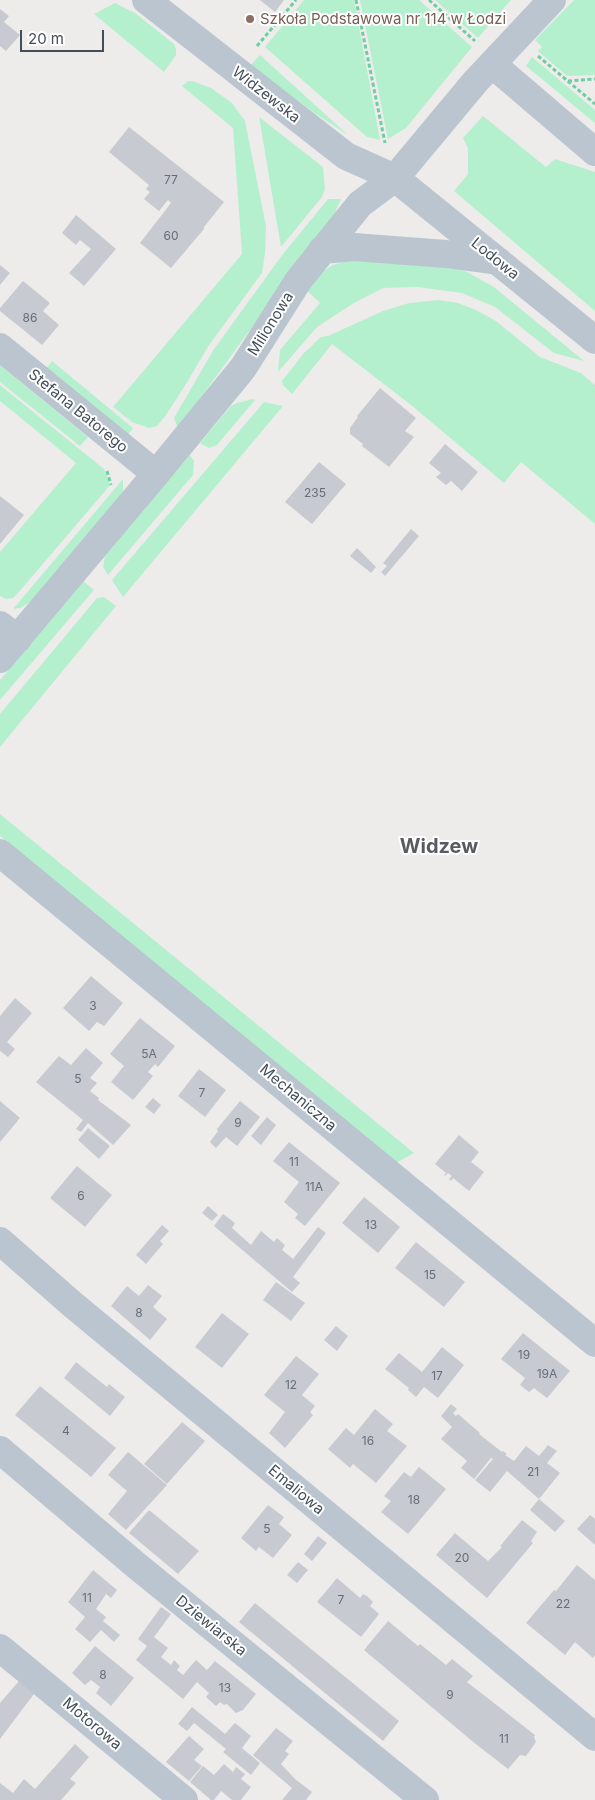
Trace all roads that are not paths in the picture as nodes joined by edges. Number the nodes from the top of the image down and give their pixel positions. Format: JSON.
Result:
{"nodes":[{"id":1,"x":146,"y":0,"type":"edge"},
{"id":2,"x":552,"y":0,"type":"edge"},
{"id":3,"x":486,"y":55,"type":"junction"},
{"id":4,"x":595,"y":152,"type":"edge"},
{"id":5,"x":394,"y":178,"type":"junction"},
{"id":6,"x":322,"y":250,"type":"junction"},
{"id":7,"x":498,"y":261,"type":"junction"},
{"id":8,"x":595,"y":340,"type":"edge"},
{"id":9,"x":0,"y":347,"type":"edge"},
{"id":10,"x":156,"y":474,"type":"junction"},
{"id":11,"x":9,"y":632,"type":"edge"},
{"id":12,"x":0,"y":659,"type":"edge"},
{"id":13,"x":0,"y":853,"type":"edge"},
{"id":14,"x":0,"y":1241,"type":"edge"},
{"id":15,"x":595,"y":1343,"type":"edge"},
{"id":16,"x":0,"y":1450,"type":"edge"},
{"id":17,"x":0,"y":1648,"type":"edge"},
{"id":18,"x":595,"y":1736,"type":"edge"},
{"id":19,"x":184,"y":1800,"type":"edge"},
{"id":20,"x":425,"y":1800,"type":"edge"}],
"edges":[{"from":1,"to":5,"type":"street","name":"Widzewska"},
{"from":2,"to":3,"type":"street","name":"Milionowa"},
{"from":3,"to":4,"type":"street"},
{"from":3,"to":5,"type":"street","name":"Milionowa"},
{"from":5,"to":6,"type":"street","name":"Milionowa"},
{"from":5,"to":7,"type":"street","name":"Lodowa"},
{"from":6,"to":7,"type":"street"},
{"from":6,"to":10,"type":"street","name":"Milionowa"},
{"from":7,"to":8,"type":"street","name":"Lodowa"},
{"from":9,"to":10,"type":"street","name":"Stefana Batorego"},
{"from":10,"to":11,"type":"street","name":"Milionowa"},
{"from":11,"to":12,"type":"street","name":"Milionowa"},
{"from":13,"to":15,"type":"street","name":"Mechaniczna"},
{"from":14,"to":18,"type":"street","name":"Emaliowa"},
{"from":16,"to":20,"type":"street","name":"Dziewiarska"},
{"from":17,"to":19,"type":"street","name":"Motorowa"}]}
